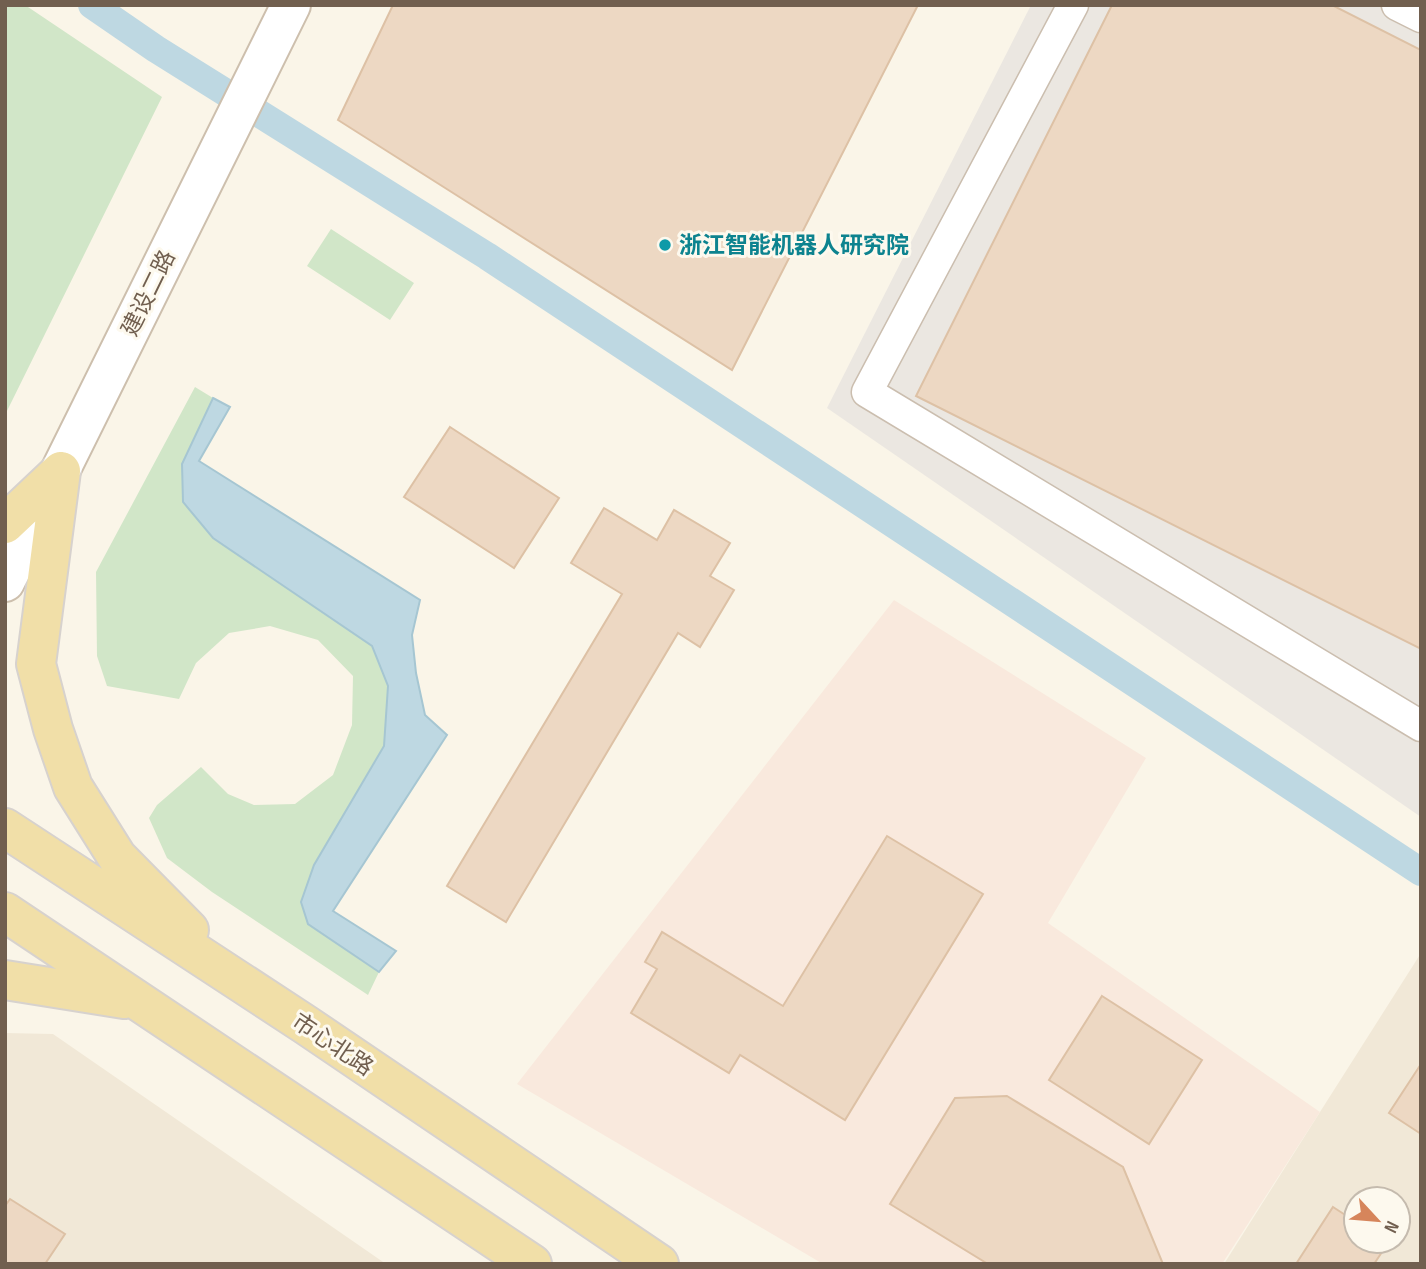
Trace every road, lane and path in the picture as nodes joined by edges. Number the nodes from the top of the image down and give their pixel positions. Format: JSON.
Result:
{"nodes":[{"id":1,"x":1073,"y":5,"type":"edge"},
{"id":2,"x":1397,"y":5,"type":"edge"},
{"id":3,"x":277,"y":15,"type":"edge"},
{"id":4,"x":1421,"y":17,"type":"edge"},
{"id":5,"x":61,"y":471,"type":"junction"},
{"id":6,"x":5,"y":524,"type":"edge"},
{"id":7,"x":5,"y":582,"type":"edge"},
{"id":8,"x":1421,"y":726,"type":"edge"},
{"id":9,"x":5,"y":828,"type":"edge"},
{"id":10,"x":5,"y":912,"type":"edge"},
{"id":11,"x":5,"y":981,"type":"edge"},
{"id":12,"x":240,"y":982,"type":"junction"},
{"id":13,"x":137,"y":1001,"type":"junction"},
{"id":14,"x":532,"y":1264,"type":"edge"},
{"id":15,"x":659,"y":1264,"type":"edge"}],
"edges":[{"from":1,"to":8,"type":"street"},
{"from":2,"to":4,"type":"street"},
{"from":3,"to":5,"type":"main road","name":"建设二路"},
{"from":5,"to":6,"type":"main road"},
{"from":5,"to":7,"type":"main road","name":"建设二路"},
{"from":5,"to":12,"type":"main road"},
{"from":9,"to":12,"type":"main road","name":"市心北路"},
{"from":10,"to":13,"type":"main road"},
{"from":11,"to":13,"type":"main road"},
{"from":12,"to":15,"type":"main road","name":"市心北路"},
{"from":13,"to":14,"type":"main road"}]}
